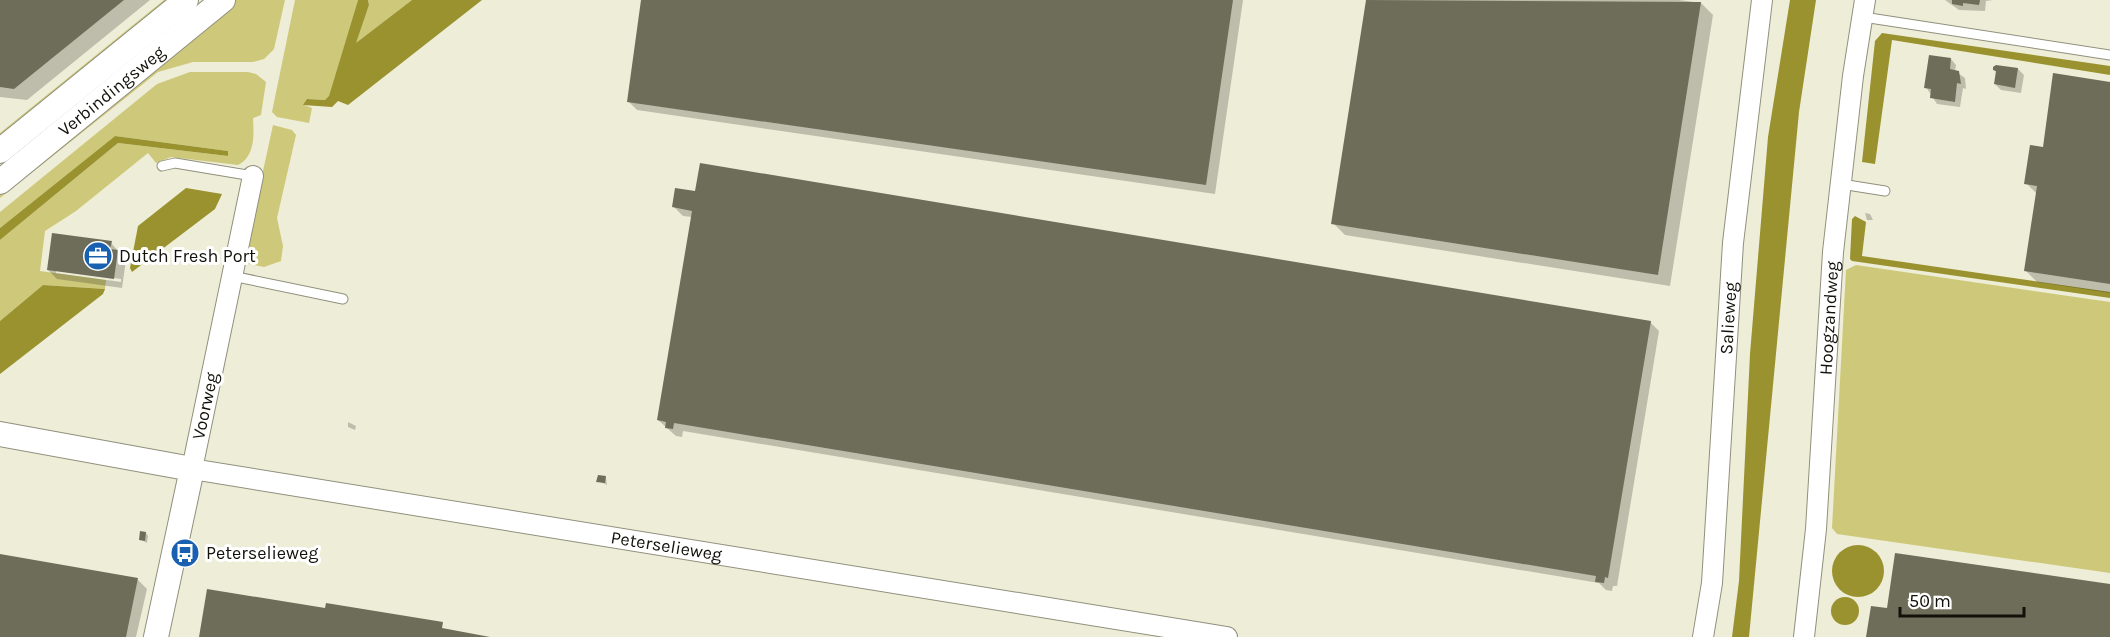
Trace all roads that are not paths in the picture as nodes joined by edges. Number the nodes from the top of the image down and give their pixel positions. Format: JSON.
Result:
{"nodes":[{"id":1,"x":186,"y":0,"type":"edge"},
{"id":2,"x":223,"y":0,"type":"edge"},
{"id":3,"x":1762,"y":0,"type":"edge"},
{"id":4,"x":1864,"y":8,"type":"edge"},
{"id":5,"x":2110,"y":55,"type":"edge"},
{"id":6,"x":0,"y":151,"type":"edge"},
{"id":7,"x":162,"y":166,"type":"dead end"},
{"id":8,"x":253,"y":176,"type":"joint"},
{"id":9,"x":0,"y":182,"type":"edge"},
{"id":10,"x":1841,"y":184,"type":"junction"},
{"id":11,"x":1885,"y":191,"type":"dead end"},
{"id":12,"x":232,"y":276,"type":"junction"},
{"id":13,"x":343,"y":299,"type":"dead end"},
{"id":14,"x":0,"y":434,"type":"edge"},
{"id":15,"x":192,"y":469,"type":"junction"},
{"id":16,"x":156,"y":637,"type":"edge"},
{"id":17,"x":1227,"y":637,"type":"edge"},
{"id":18,"x":1704,"y":637,"type":"edge"},
{"id":19,"x":1804,"y":637,"type":"edge"}],
"edges":[{"from":1,"to":6,"type":"street","name":"Verbindingsweg"},
{"from":2,"to":9,"type":"street","name":"Verbindingsweg"},
{"from":3,"to":18,"type":"street","name":"Salieweg"},
{"from":4,"to":5,"type":"lane"},
{"from":4,"to":10,"type":"street","name":"Hoogzandweg"},
{"from":7,"to":8,"type":"lane"},
{"from":8,"to":12,"type":"street","name":"Voorweg"},
{"from":10,"to":11,"type":"lane"},
{"from":10,"to":19,"type":"street","name":"Hoogzandweg"},
{"from":12,"to":13,"type":"lane"},
{"from":12,"to":15,"type":"street","name":"Voorweg"},
{"from":14,"to":15,"type":"street","name":"Peterselieweg"},
{"from":15,"to":16,"type":"street","name":"Voorweg"},
{"from":15,"to":17,"type":"street","name":"Peterselieweg"}]}
